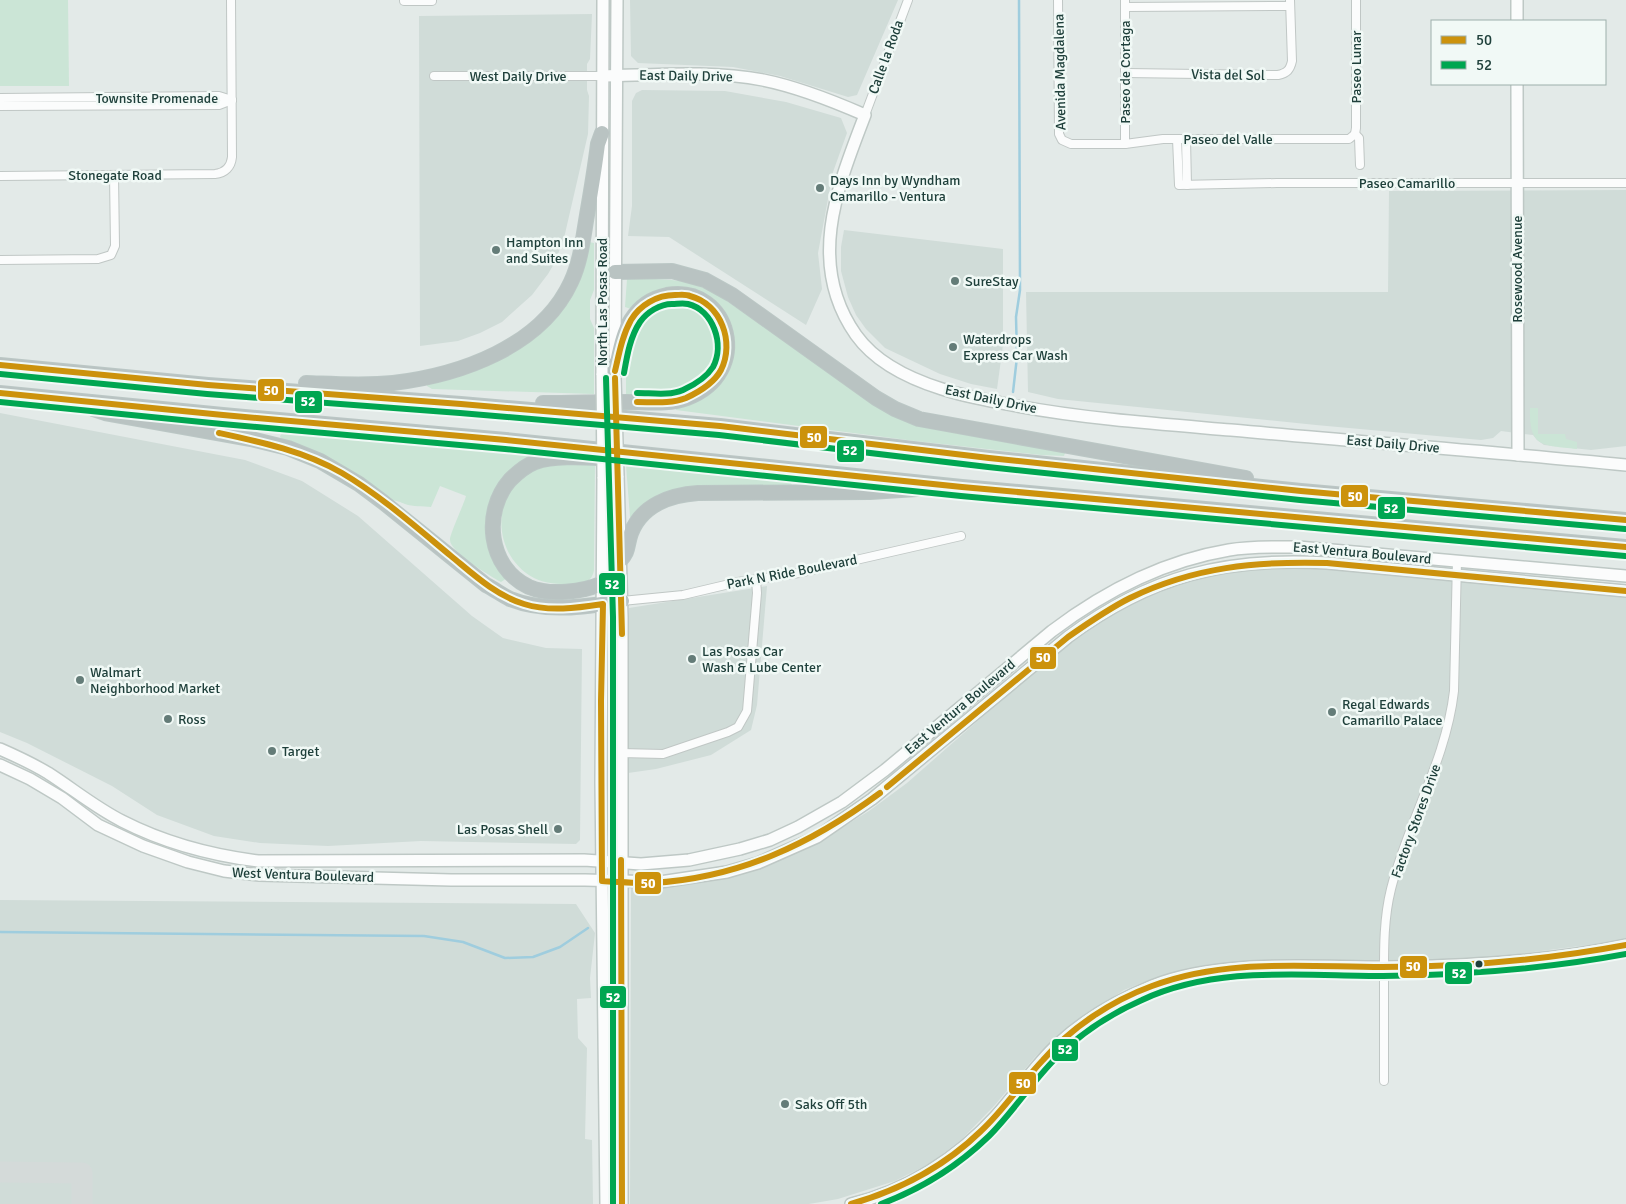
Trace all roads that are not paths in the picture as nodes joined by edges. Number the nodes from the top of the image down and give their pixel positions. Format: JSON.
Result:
{"nodes":[{"id":1,"x":232,"y":0,"type":"edge"},
{"id":2,"x":603,"y":0,"type":"edge"},
{"id":3,"x":617,"y":0,"type":"edge"},
{"id":4,"x":908,"y":0,"type":"edge"},
{"id":5,"x":1058,"y":0,"type":"edge"},
{"id":6,"x":1356,"y":0,"type":"edge"},
{"id":7,"x":1517,"y":0,"type":"edge"},
{"id":8,"x":404,"y":1,"type":"dead end"},
{"id":9,"x":432,"y":1,"type":"dead end"},
{"id":10,"x":1125,"y":3,"type":"edge"},
{"id":11,"x":1290,"y":3,"type":"edge"},
{"id":12,"x":1517,"y":20,"type":"edge"},
{"id":13,"x":1126,"y":73,"type":"junction"},
{"id":14,"x":434,"y":76,"type":"dead end"},
{"id":15,"x":602,"y":76,"type":"junction"},
{"id":16,"x":618,"y":76,"type":"junction"},
{"id":17,"x":1517,"y":85,"type":"edge"},
{"id":18,"x":0,"y":98,"type":"edge"},
{"id":19,"x":232,"y":100,"type":"junction"},
{"id":20,"x":0,"y":106,"type":"edge"},
{"id":21,"x":865,"y":115,"type":"junction"},
{"id":22,"x":602,"y":133,"type":"junction"},
{"id":23,"x":1355,"y":134,"type":"junction"},
{"id":24,"x":1177,"y":139,"type":"junction"},
{"id":25,"x":1186,"y":140,"type":"junction"},
{"id":26,"x":1066,"y":143,"type":"joint"},
{"id":27,"x":1125,"y":144,"type":"junction"},
{"id":28,"x":1360,"y":165,"type":"dead end"},
{"id":29,"x":114,"y":175,"type":"junction"},
{"id":30,"x":0,"y":176,"type":"edge"},
{"id":31,"x":1626,"y":183,"type":"edge"},
{"id":32,"x":1517,"y":184,"type":"junction"},
{"id":33,"x":1183,"y":185,"type":"junction"},
{"id":34,"x":0,"y":260,"type":"edge"},
{"id":35,"x":609,"y":272,"type":"junction"},
{"id":36,"x":0,"y":365,"type":"edge"},
{"id":37,"x":611,"y":375,"type":"junction"},
{"id":38,"x":208,"y":385,"type":"junction"},
{"id":39,"x":0,"y":393,"type":"edge"},
{"id":40,"x":62,"y":399,"type":"junction"},
{"id":41,"x":461,"y":404,"type":"junction"},
{"id":42,"x":1518,"y":455,"type":"junction"},
{"id":43,"x":701,"y":461,"type":"junction"},
{"id":44,"x":1626,"y":465,"type":"edge"},
{"id":45,"x":962,"y":487,"type":"junction"},
{"id":46,"x":1301,"y":491,"type":"junction"},
{"id":47,"x":1626,"y":520,"type":"edge"},
{"id":48,"x":961,"y":536,"type":"dead end"},
{"id":49,"x":1626,"y":547,"type":"edge"},
{"id":50,"x":1457,"y":561,"type":"junction"},
{"id":51,"x":620,"y":562,"type":"junction"},
{"id":52,"x":1457,"y":574,"type":"junction"},
{"id":53,"x":1626,"y":576,"type":"edge"},
{"id":54,"x":756,"y":580,"type":"junction"},
{"id":55,"x":604,"y":583,"type":"junction"},
{"id":56,"x":1626,"y":591,"type":"edge"},
{"id":57,"x":622,"y":601,"type":"junction"},
{"id":58,"x":603,"y":604,"type":"junction"},
{"id":59,"x":0,"y":749,"type":"edge"},
{"id":60,"x":621,"y":753,"type":"junction"},
{"id":61,"x":0,"y":765,"type":"edge"},
{"id":62,"x":602,"y":860,"type":"junction"},
{"id":63,"x":621,"y":862,"type":"junction"},
{"id":64,"x":602,"y":881,"type":"junction"},
{"id":65,"x":621,"y":882,"type":"junction"},
{"id":66,"x":1626,"y":944,"type":"edge"},
{"id":67,"x":1384,"y":967,"type":"junction"},
{"id":68,"x":1384,"y":1082,"type":"dead end"},
{"id":69,"x":606,"y":1128,"type":"junction"},
{"id":70,"x":606,"y":1204,"type":"edge"},
{"id":71,"x":614,"y":1204,"type":"edge"},
{"id":72,"x":622,"y":1204,"type":"edge"},
{"id":73,"x":851,"y":1204,"type":"edge"}],
"edges":[{"from":1,"to":19,"type":"street"},
{"from":2,"to":15,"type":"main road","name":"North Las Posas Road"},
{"from":3,"to":16,"type":"main road","name":"North Las Posas Road"},
{"from":4,"to":21,"type":"street","name":"Calle la Roda"},
{"from":5,"to":26,"type":"street","name":"Avenida Magdalena"},
{"from":6,"to":23,"type":"street","name":"Paseo Lunar"},
{"from":7,"to":12,"type":"main road"},
{"from":8,"to":9,"type":"street"},
{"from":10,"to":11,"type":"street"},
{"from":10,"to":13,"type":"street","name":"Paseo de Cortaga"},
{"from":11,"to":13,"type":"street","name":"Vista del Sol"},
{"from":13,"to":27,"type":"street","name":"Paseo de Cortaga"},
{"from":14,"to":15,"type":"street","name":"West Daily Drive"},
{"from":15,"to":16,"type":"main road","name":"East Daily Drive"},
{"from":15,"to":22,"type":"main road","name":"North Las Posas Road"},
{"from":16,"to":21,"type":"main road","name":"East Daily Drive"},
{"from":16,"to":35,"type":"main road","name":"North Las Posas Road"},
{"from":17,"to":32,"type":"main road","name":"Rosewood Avenue"},
{"from":18,"to":19,"type":"street","name":"Townsite Promenade"},
{"from":19,"to":20,"type":"street","name":"Townsite Promenade"},
{"from":19,"to":29,"type":"street","name":"Stonegate Road"},
{"from":21,"to":42,"type":"main road","name":"East Daily Drive"},
{"from":22,"to":35,"type":"main road","name":"North Las Posas Road"},
{"from":22,"to":38,"type":"highway"},
{"from":23,"to":25,"type":"street","name":"Paseo del Valle"},
{"from":23,"to":28,"type":"street"},
{"from":24,"to":25,"type":"street","name":"Paseo del Valle"},
{"from":24,"to":27,"type":"street","name":"Paseo del Valle"},
{"from":24,"to":33,"type":"street"},
{"from":25,"to":33,"type":"street"},
{"from":26,"to":27,"type":"street","name":"Paseo del Valle"},
{"from":29,"to":30,"type":"street","name":"Stonegate Road"},
{"from":29,"to":34,"type":"street"},
{"from":31,"to":32,"type":"street","name":"Paseo Camarillo"},
{"from":32,"to":33,"type":"street","name":"Paseo Camarillo"},
{"from":32,"to":42,"type":"main road","name":"Rosewood Avenue"},
{"from":35,"to":37,"type":"main road","name":"North Las Posas Road"},
{"from":35,"to":46,"type":"highway"},
{"from":36,"to":38,"type":"highway"},
{"from":37,"to":41,"type":"highway"},
{"from":37,"to":51,"type":"main road","name":"North Las Posas Road","bridge":true},
{"from":37,"to":55,"type":"main road","name":"North Las Posas Road","bridge":true},
{"from":38,"to":41,"type":"highway"},
{"from":39,"to":40,"type":"highway"},
{"from":40,"to":43,"type":"highway"},
{"from":40,"to":58,"type":"highway"},
{"from":41,"to":46,"type":"highway"},
{"from":42,"to":44,"type":"main road","name":"East Daily Drive"},
{"from":43,"to":45,"type":"highway"},
{"from":43,"to":55,"type":"highway"},
{"from":45,"to":49,"type":"highway"},
{"from":45,"to":51,"type":"highway"},
{"from":46,"to":47,"type":"highway"},
{"from":48,"to":54,"type":"street","name":"Park N Ride Boulevard"},
{"from":50,"to":52,"type":"street","name":"Factory Stores Drive"},
{"from":50,"to":53,"type":"main road","name":"East Ventura Boulevard"},
{"from":50,"to":63,"type":"main road","name":"East Ventura Boulevard"},
{"from":51,"to":57,"type":"main road","name":"North Las Posas Road"},
{"from":52,"to":56,"type":"main road","name":"East Ventura Boulevard"},
{"from":52,"to":65,"type":"main road","name":"East Ventura Boulevard"},
{"from":52,"to":67,"type":"street","name":"Factory Stores Drive"},
{"from":54,"to":57,"type":"street","name":"Park N Ride Boulevard"},
{"from":54,"to":60,"type":"street"},
{"from":55,"to":58,"type":"main road","name":"North Las Posas Road"},
{"from":57,"to":58,"type":"highway"},
{"from":57,"to":60,"type":"main road","name":"North Las Posas Road"},
{"from":58,"to":62,"type":"main road","name":"North Las Posas Road"},
{"from":59,"to":62,"type":"main road","name":"West Ventura Boulevard"},
{"from":60,"to":63,"type":"main road","name":"North Las Posas Road"},
{"from":61,"to":64,"type":"main road","name":"West Ventura Boulevard"},
{"from":62,"to":63,"type":"main road","name":"East Ventura Boulevard"},
{"from":62,"to":64,"type":"main road","name":"North Las Posas Road"},
{"from":63,"to":65,"type":"main road","name":"North Las Posas Road"},
{"from":64,"to":65,"type":"main road","name":"East Ventura Boulevard"},
{"from":64,"to":69,"type":"main road","name":"North Las Posas Road"},
{"from":65,"to":72,"type":"main road","name":"North Las Posas Road"},
{"from":66,"to":67,"type":"main road"},
{"from":67,"to":68,"type":"street","name":"Factory Stores Drive"},
{"from":67,"to":73,"type":"main road"},
{"from":69,"to":70,"type":"main road"},
{"from":69,"to":71,"type":"main road"}]}
